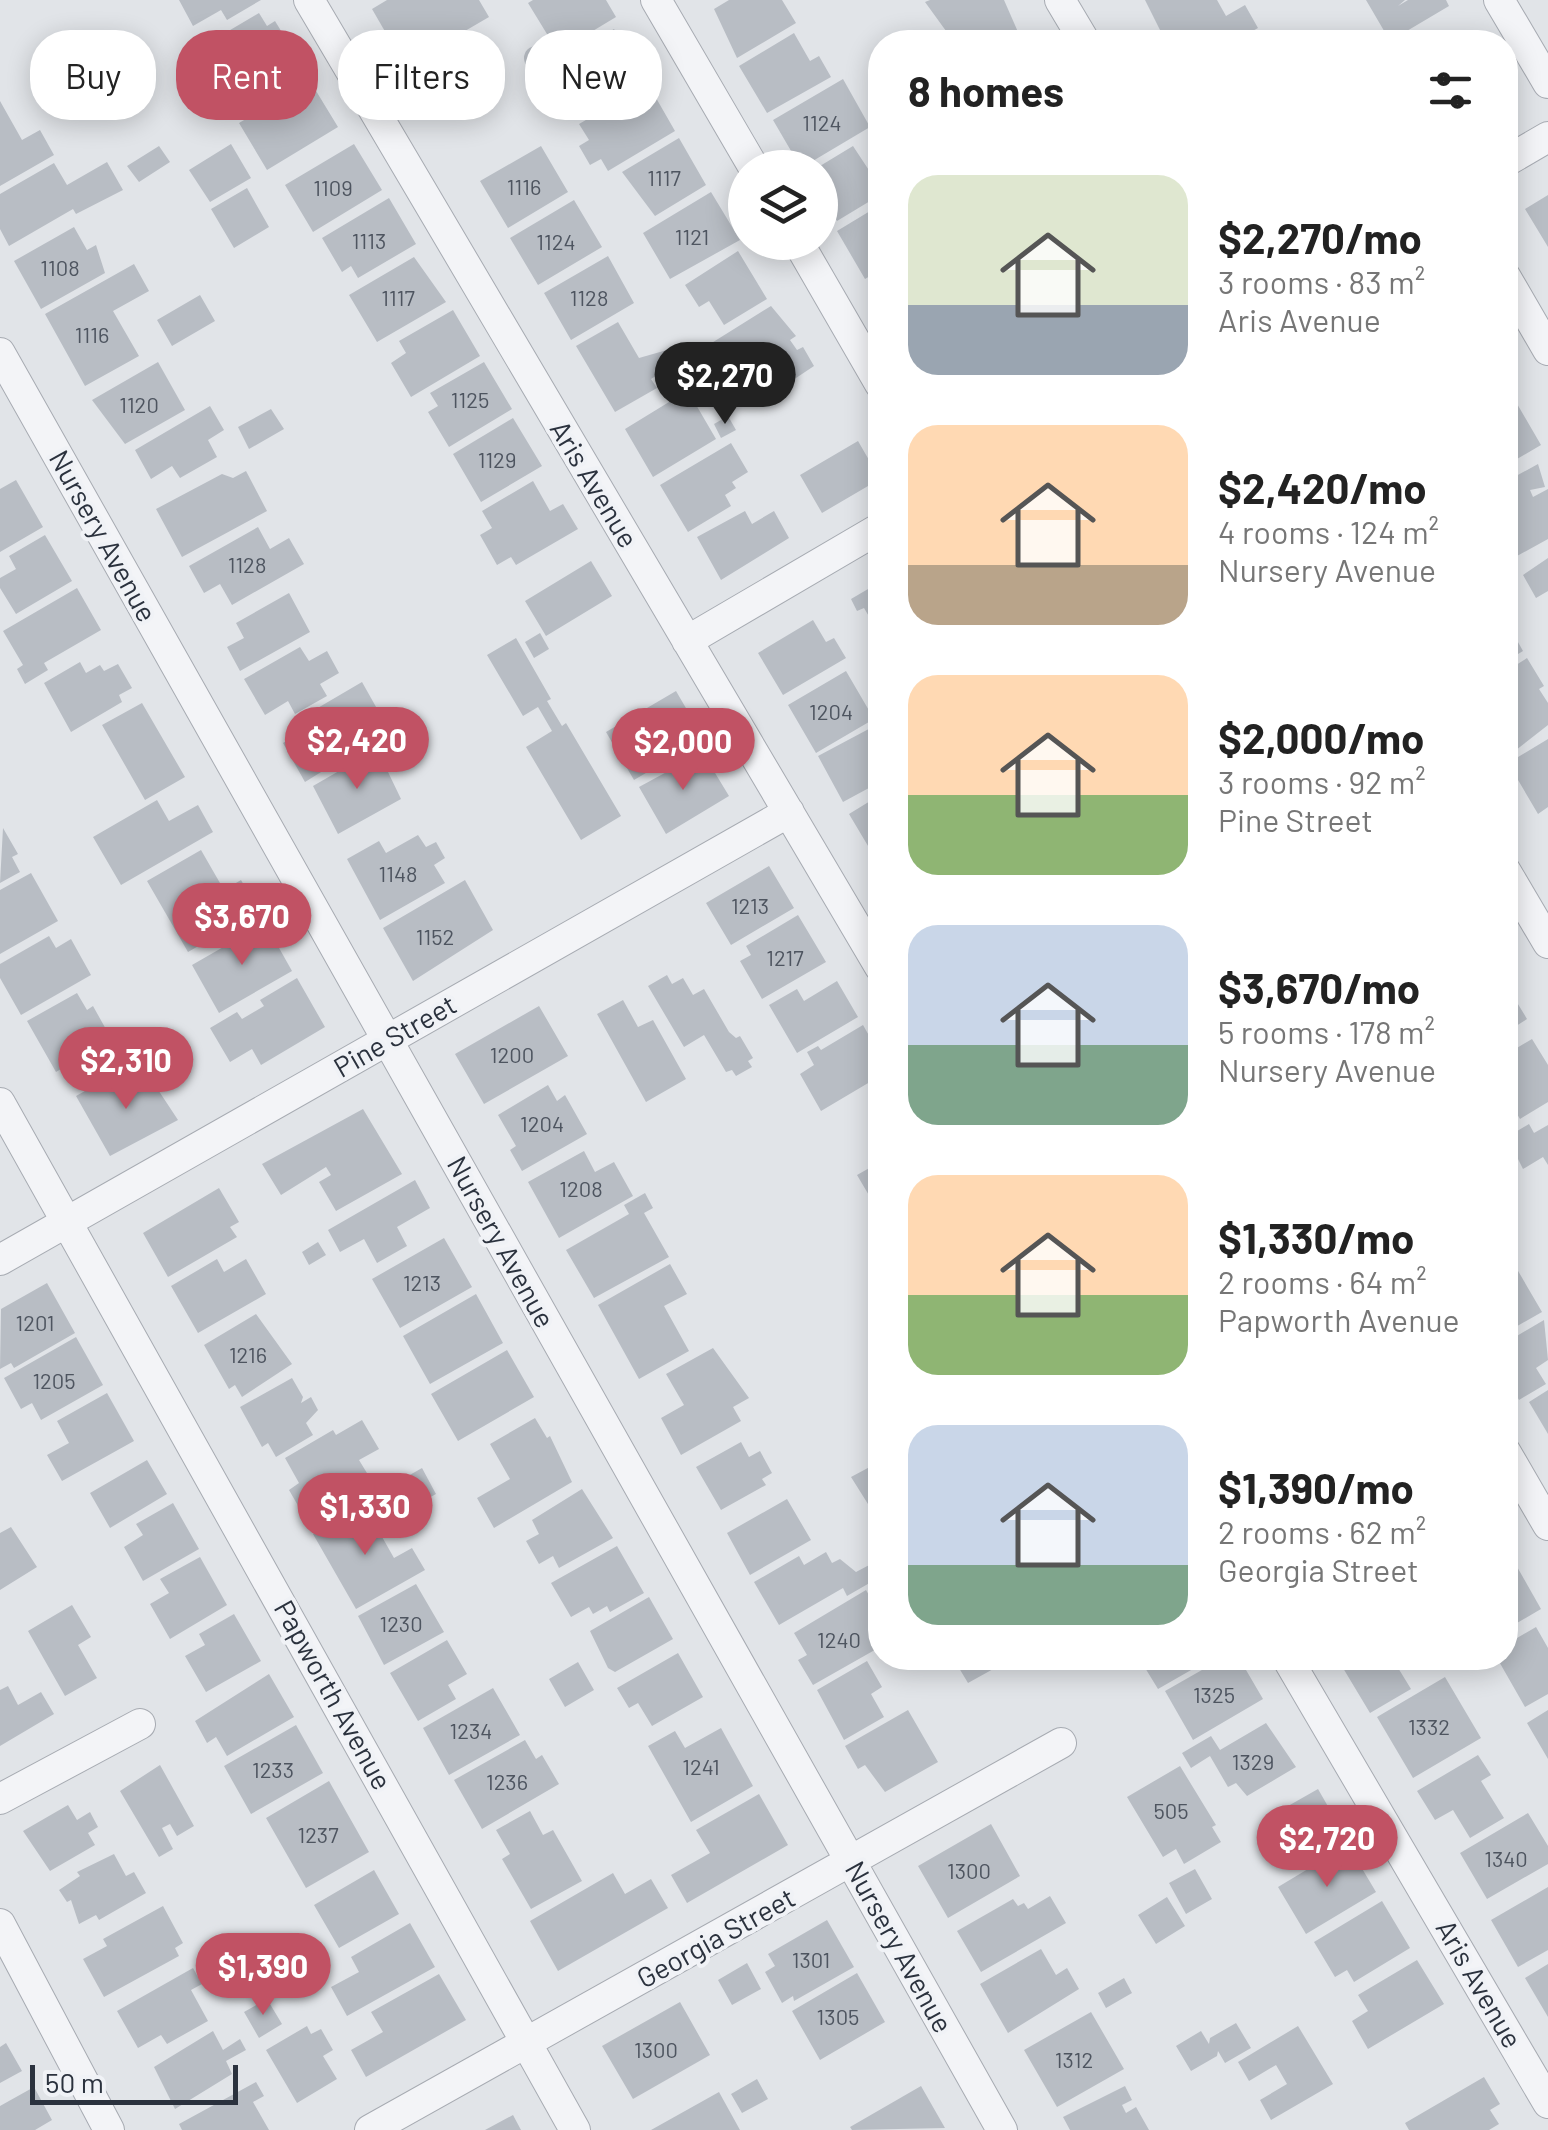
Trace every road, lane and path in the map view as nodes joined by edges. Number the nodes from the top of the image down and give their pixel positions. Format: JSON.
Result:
{"nodes":[{"id":1,"x":309,"y":0,"type":"edge"},
{"id":2,"x":656,"y":0,"type":"edge"},
{"id":3,"x":1060,"y":0,"type":"edge"},
{"id":4,"x":1499,"y":0,"type":"edge"},
{"id":5,"x":1078,"y":30,"type":"edge"},
{"id":6,"x":1517,"y":30,"type":"edge"},
{"id":7,"x":1518,"y":32,"type":"edge"},
{"id":8,"x":1548,"y":83,"type":"edge"},
{"id":9,"x":1548,"y":137,"type":"edge"},
{"id":10,"x":744,"y":150,"type":"edge"},
{"id":11,"x":1518,"y":154,"type":"edge"},
{"id":12,"x":808,"y":260,"type":"edge"},
{"id":13,"x":1518,"y":298,"type":"edge"},
{"id":14,"x":1548,"y":350,"type":"edge"},
{"id":15,"x":0,"y":354,"type":"edge"},
{"id":16,"x":868,"y":363,"type":"edge"},
{"id":17,"x":868,"y":535,"type":"edge"},
{"id":18,"x":687,"y":641,"type":"junction"},
{"id":19,"x":789,"y":812,"type":"junction"},
{"id":20,"x":1518,"y":892,"type":"edge"},
{"id":21,"x":1548,"y":943,"type":"edge"},
{"id":22,"x":868,"y":947,"type":"edge"},
{"id":23,"x":387,"y":1040,"type":"junction"},
{"id":24,"x":0,"y":1104,"type":"edge"},
{"id":25,"x":66,"y":1222,"type":"junction"},
{"id":26,"x":0,"y":1260,"type":"edge"},
{"id":27,"x":1518,"y":1473,"type":"edge"},
{"id":28,"x":1548,"y":1524,"type":"edge"},
{"id":29,"x":1294,"y":1670,"type":"edge"},
{"id":30,"x":140,"y":1724,"type":"dead end"},
{"id":31,"x":1061,"y":1743,"type":"dead end"},
{"id":32,"x":0,"y":1799,"type":"edge"},
{"id":33,"x":852,"y":1863,"type":"junction"},
{"id":34,"x":0,"y":1924,"type":"edge"},
{"id":35,"x":526,"y":2043,"type":"junction"},
{"id":36,"x":1548,"y":2103,"type":"edge"},
{"id":37,"x":109,"y":2130,"type":"edge"},
{"id":38,"x":370,"y":2130,"type":"edge"},
{"id":39,"x":575,"y":2130,"type":"edge"},
{"id":40,"x":1002,"y":2130,"type":"edge"}],
"edges":[{"from":1,"to":18,"type":"street","name":"Aris Avenue"},
{"from":2,"to":10,"type":"street"},
{"from":3,"to":5,"type":"street"},
{"from":4,"to":6,"type":"street"},
{"from":7,"to":8,"type":"street"},
{"from":9,"to":11,"type":"street"},
{"from":12,"to":16,"type":"street"},
{"from":13,"to":14,"type":"street"},
{"from":15,"to":23,"type":"street","name":"Nursery Avenue"},
{"from":17,"to":18,"type":"street"},
{"from":18,"to":19,"type":"street","name":"Aris Avenue"},
{"from":19,"to":22,"type":"street","name":"Aris Avenue"},
{"from":19,"to":23,"type":"street","name":"Pine Street"},
{"from":20,"to":21,"type":"street"},
{"from":23,"to":25,"type":"street","name":"Pine Street"},
{"from":23,"to":33,"type":"street","name":"Nursery Avenue"},
{"from":24,"to":25,"type":"street","name":"Papworth Avenue"},
{"from":25,"to":26,"type":"street","name":"Pine Street"},
{"from":25,"to":35,"type":"street","name":"Papworth Avenue"},
{"from":27,"to":28,"type":"street"},
{"from":29,"to":36,"type":"street","name":"Aris Avenue"},
{"from":30,"to":32,"type":"street"},
{"from":31,"to":33,"type":"street","name":"Georgia Street"},
{"from":33,"to":35,"type":"street","name":"Georgia Street"},
{"from":33,"to":40,"type":"street","name":"Nursery Avenue"},
{"from":34,"to":37,"type":"street"},
{"from":35,"to":38,"type":"street","name":"Georgia Street"},
{"from":35,"to":39,"type":"street","name":"Papworth Avenue"}]}
